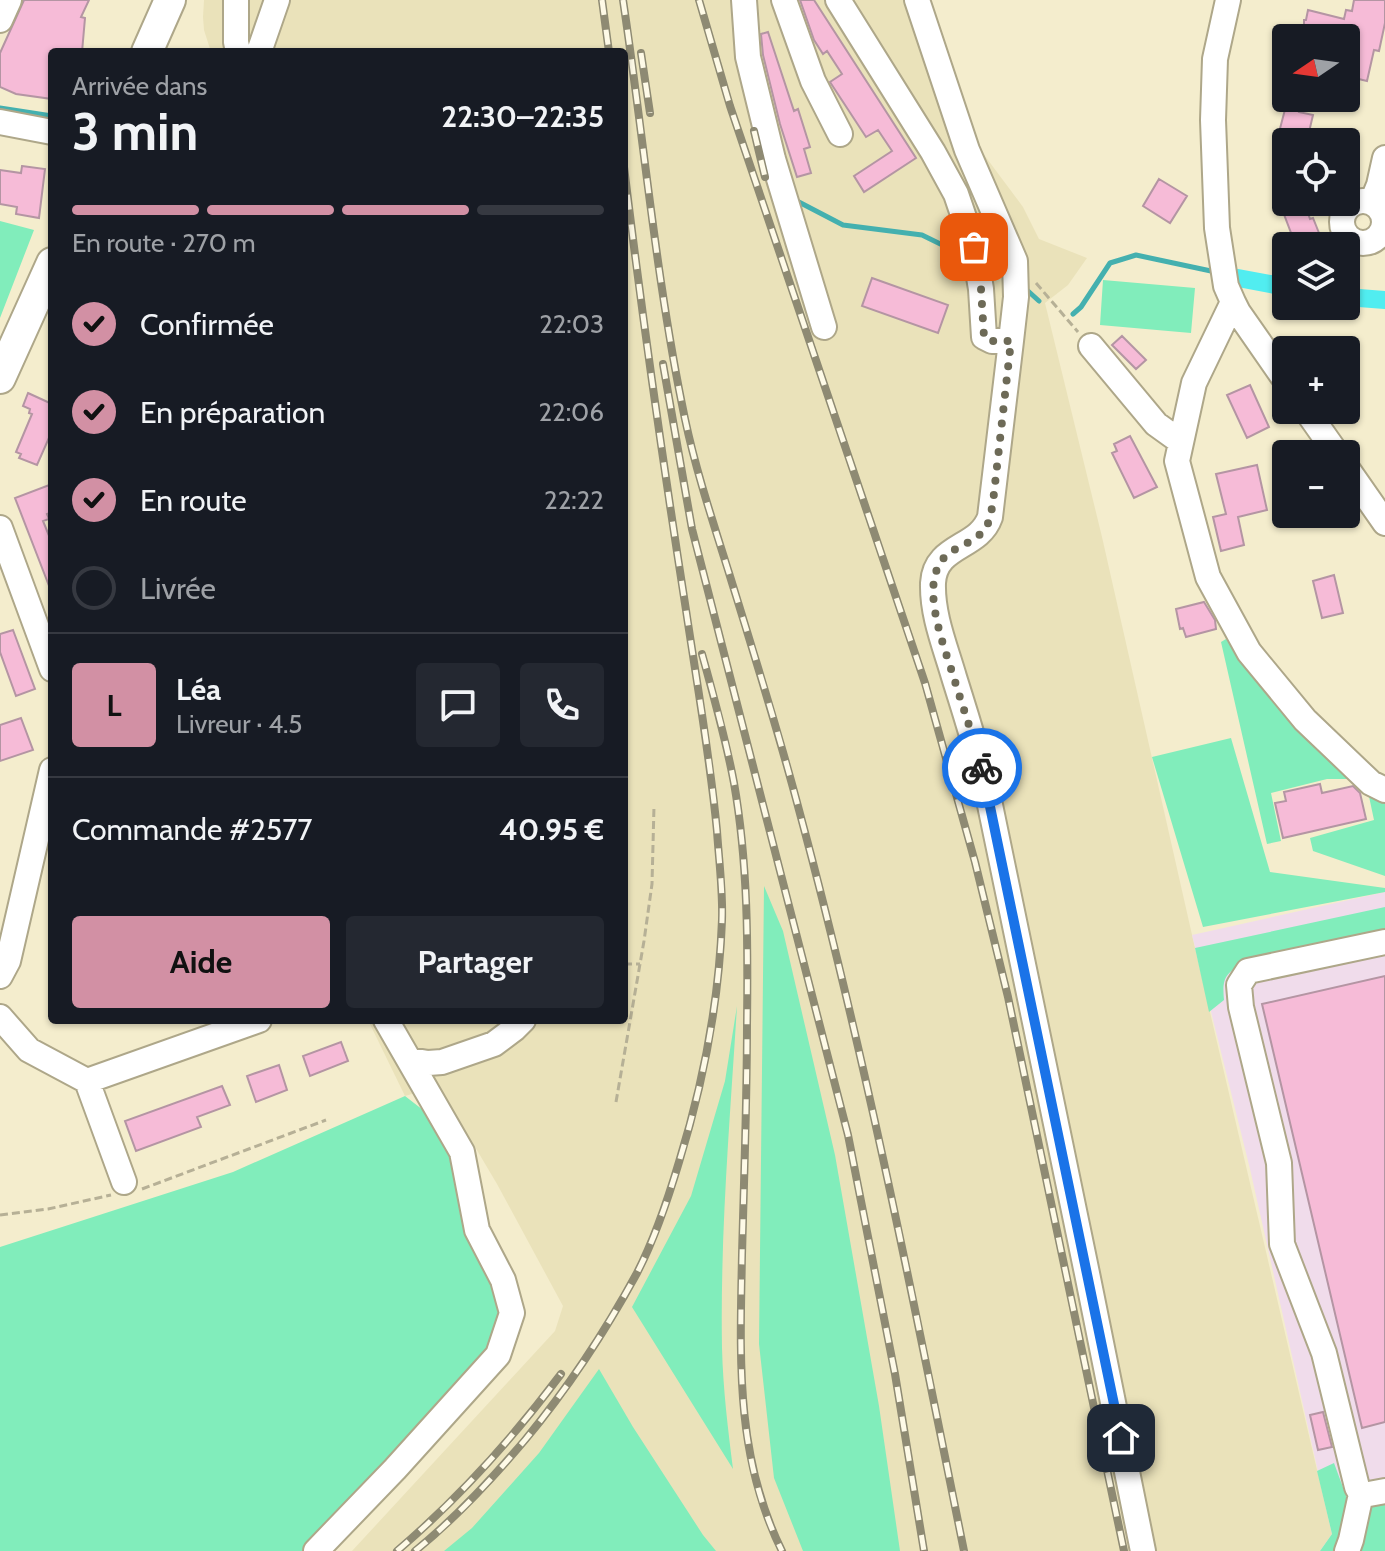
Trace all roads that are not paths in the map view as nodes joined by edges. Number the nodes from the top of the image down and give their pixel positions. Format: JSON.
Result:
{"nodes":[{"id":1,"x":9,"y":0,"type":"edge"},
{"id":2,"x":170,"y":0,"type":"edge"},
{"id":3,"x":236,"y":0,"type":"edge"},
{"id":4,"x":277,"y":0,"type":"edge"},
{"id":5,"x":744,"y":0,"type":"edge"},
{"id":6,"x":784,"y":0,"type":"edge"},
{"id":7,"x":838,"y":0,"type":"edge"},
{"id":8,"x":917,"y":0,"type":"edge"},
{"id":9,"x":1228,"y":0,"type":"edge"},
{"id":10,"x":0,"y":20,"type":"edge"},
{"id":11,"x":149,"y":48,"type":"edge"},
{"id":12,"x":237,"y":48,"type":"edge"},
{"id":13,"x":260,"y":48,"type":"edge"},
{"id":14,"x":0,"y":122,"type":"edge"},
{"id":15,"x":48,"y":131,"type":"edge"},
{"id":16,"x":840,"y":134,"type":"dead end"},
{"id":17,"x":1385,"y":158,"type":"edge"},
{"id":18,"x":1372,"y":202,"type":"dead end"},
{"id":19,"x":48,"y":272,"type":"edge"},
{"id":20,"x":1233,"y":302,"type":"junction"},
{"id":21,"x":824,"y":327,"type":"dead end"},
{"id":22,"x":1011,"y":341,"type":"junction"},
{"id":23,"x":1091,"y":346,"type":"road end"},
{"id":24,"x":1272,"y":361,"type":"edge"},
{"id":25,"x":0,"y":378,"type":"edge"},
{"id":26,"x":1181,"y":442,"type":"junction"},
{"id":27,"x":1360,"y":487,"type":"edge"},
{"id":28,"x":1385,"y":523,"type":"edge"},
{"id":29,"x":0,"y":528,"type":"edge"},
{"id":30,"x":48,"y":658,"type":"edge"},
{"id":31,"x":48,"y":787,"type":"edge"},
{"id":32,"x":1385,"y":790,"type":"edge"},
{"id":33,"x":1385,"y":942,"type":"edge"},
{"id":34,"x":0,"y":976,"type":"edge"},
{"id":35,"x":0,"y":1017,"type":"edge"},
{"id":36,"x":238,"y":1024,"type":"edge"},
{"id":37,"x":388,"y":1024,"type":"edge"},
{"id":38,"x":519,"y":1024,"type":"edge"},
{"id":39,"x":211,"y":1029,"type":"edge"},
{"id":40,"x":410,"y":1060,"type":"junction"},
{"id":41,"x":87,"y":1081,"type":"junction"},
{"id":42,"x":124,"y":1182,"type":"road end"},
{"id":43,"x":1373,"y":1492,"type":"edge"},
{"id":44,"x":316,"y":1551,"type":"edge"},
{"id":45,"x":1143,"y":1551,"type":"edge"},
{"id":46,"x":1347,"y":1551,"type":"edge"}],
"edges":[{"from":1,"to":10,"type":"street"},
{"from":2,"to":11,"type":"main road"},
{"from":3,"to":12,"type":"street"},
{"from":4,"to":13,"type":"street"},
{"from":5,"to":21,"type":"street"},
{"from":6,"to":16,"type":"street"},
{"from":7,"to":22,"type":"street"},
{"from":8,"to":22,"type":"street"},
{"from":9,"to":20,"type":"street"},
{"from":14,"to":15,"type":"street"},
{"from":17,"to":18,"type":"street"},
{"from":19,"to":25,"type":"main road"},
{"from":20,"to":24,"type":"street"},
{"from":20,"to":26,"type":"street"},
{"from":22,"to":45,"type":"street"},
{"from":23,"to":26,"type":"street"},
{"from":26,"to":32,"type":"street"},
{"from":27,"to":28,"type":"street"},
{"from":29,"to":30,"type":"street"},
{"from":31,"to":34,"type":"street"},
{"from":33,"to":43,"type":"street"},
{"from":35,"to":41,"type":"street"},
{"from":36,"to":39,"type":"street"},
{"from":37,"to":40,"type":"street"},
{"from":38,"to":40,"type":"street"},
{"from":39,"to":41,"type":"street"},
{"from":40,"to":44,"type":"street"},
{"from":41,"to":42,"type":"street"},
{"from":43,"to":46,"type":"street"}]}
